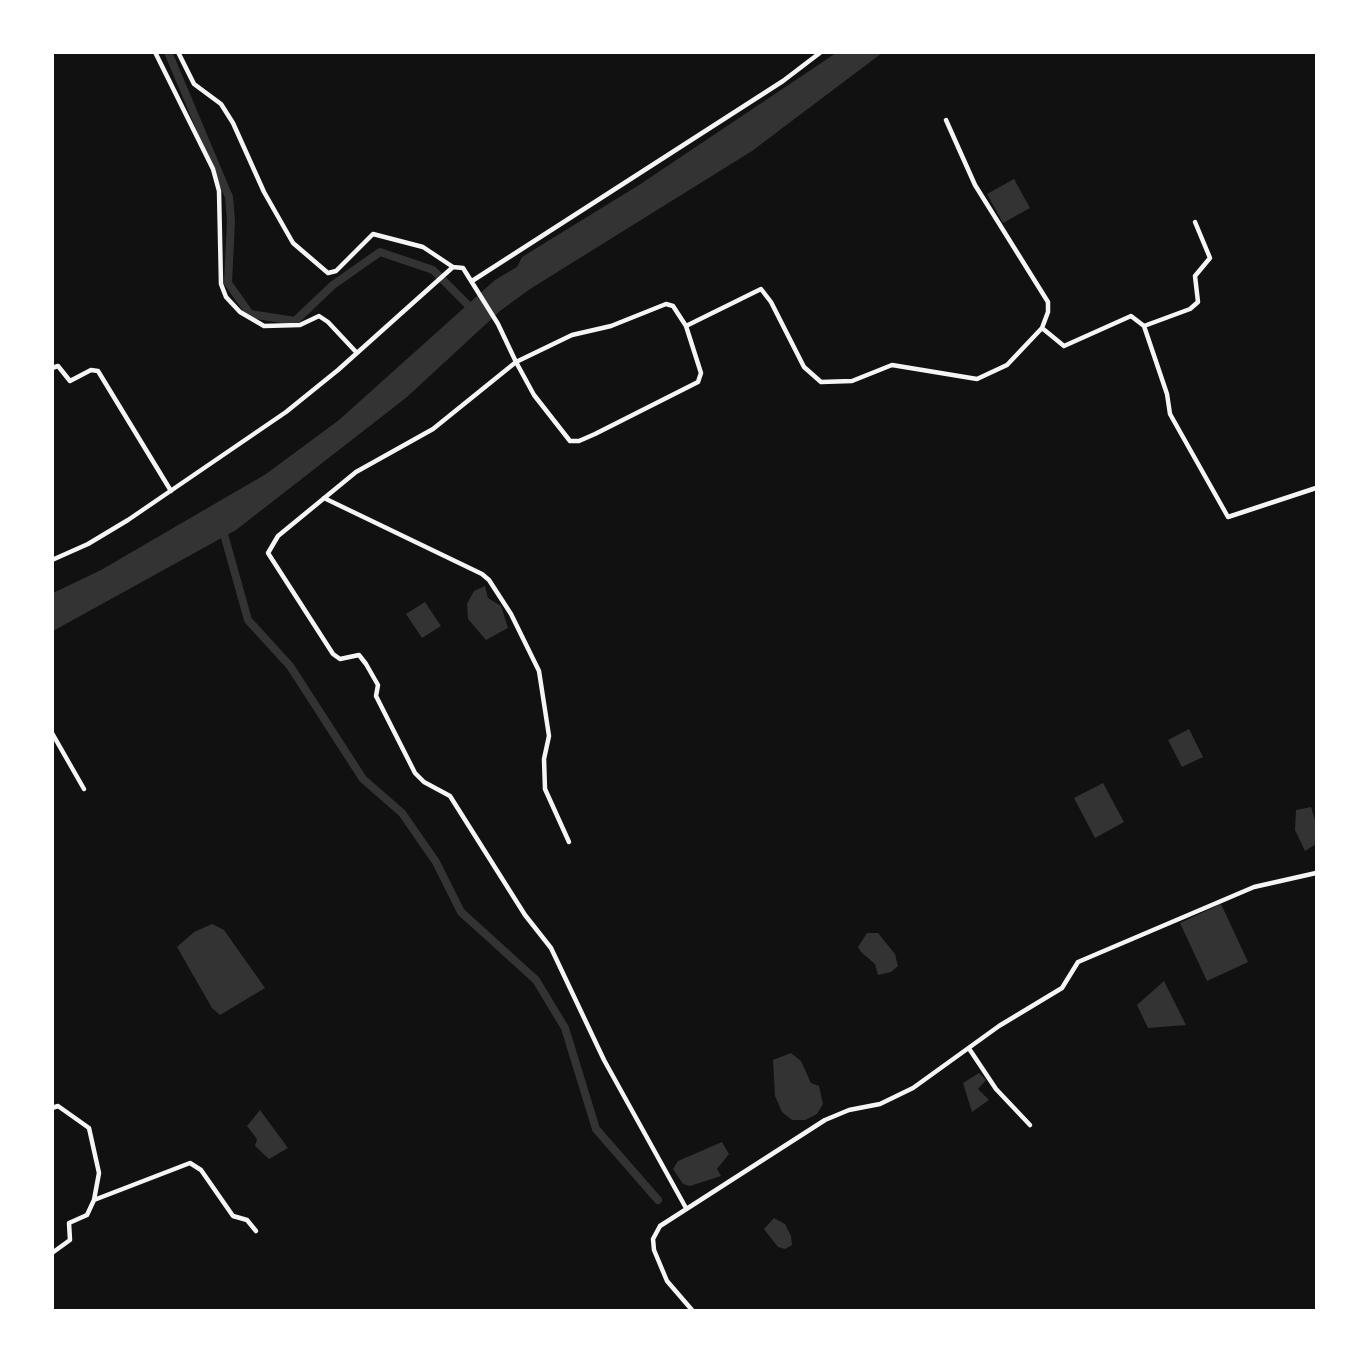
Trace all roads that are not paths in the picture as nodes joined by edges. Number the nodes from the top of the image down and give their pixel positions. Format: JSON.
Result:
{"nodes":[{"id":1,"x":155,"y":52,"type":"edge"},
{"id":2,"x":178,"y":52,"type":"edge"},
{"id":3,"x":821,"y":52,"type":"edge"},
{"id":4,"x":946,"y":120,"type":"dead end"},
{"id":5,"x":1195,"y":222,"type":"dead end"},
{"id":6,"x":453,"y":267,"type":"junction"},
{"id":7,"x":472,"y":281,"type":"junction"},
{"id":8,"x":686,"y":326,"type":"junction"},
{"id":9,"x":1144,"y":326,"type":"junction"},
{"id":10,"x":1042,"y":328,"type":"junction"},
{"id":11,"x":357,"y":353,"type":"junction"},
{"id":12,"x":516,"y":362,"type":"junction"},
{"id":13,"x":52,"y":368,"type":"edge"},
{"id":14,"x":1317,"y":488,"type":"edge"},
{"id":15,"x":171,"y":491,"type":"junction"},
{"id":16,"x":324,"y":498,"type":"junction"},
{"id":17,"x":52,"y":560,"type":"edge"},
{"id":18,"x":52,"y":733,"type":"edge"},
{"id":19,"x":84,"y":789,"type":"dead end"},
{"id":20,"x":569,"y":842,"type":"dead end"},
{"id":21,"x":1317,"y":873,"type":"edge"},
{"id":22,"x":970,"y":1050,"type":"junction"},
{"id":23,"x":52,"y":1108,"type":"edge"},
{"id":24,"x":1030,"y":1125,"type":"dead end"},
{"id":25,"x":94,"y":1200,"type":"junction"},
{"id":26,"x":686,"y":1208,"type":"junction"},
{"id":27,"x":256,"y":1231,"type":"dead end"},
{"id":28,"x":52,"y":1253,"type":"edge"},
{"id":29,"x":692,"y":1311,"type":"edge"}],
"edges":[{"from":1,"to":11,"type":"street"},
{"from":2,"to":6,"type":"street"},
{"from":3,"to":7,"type":"street"},
{"from":4,"to":10,"type":"street"},
{"from":5,"to":9,"type":"street"},
{"from":6,"to":7,"type":"street"},
{"from":6,"to":11,"type":"street"},
{"from":7,"to":12,"type":"street"},
{"from":8,"to":10,"type":"street"},
{"from":8,"to":12,"type":"street"},
{"from":8,"to":12,"type":"street"},
{"from":9,"to":10,"type":"street"},
{"from":9,"to":14,"type":"street"},
{"from":11,"to":15,"type":"street"},
{"from":12,"to":16,"type":"street"},
{"from":13,"to":15,"type":"street"},
{"from":15,"to":17,"type":"street"},
{"from":16,"to":20,"type":"street"},
{"from":16,"to":26,"type":"street"},
{"from":18,"to":19,"type":"street"},
{"from":21,"to":22,"type":"street"},
{"from":22,"to":24,"type":"street"},
{"from":22,"to":26,"type":"street"},
{"from":23,"to":25,"type":"street"},
{"from":25,"to":27,"type":"street"},
{"from":25,"to":28,"type":"street"},
{"from":26,"to":29,"type":"street"}]}
